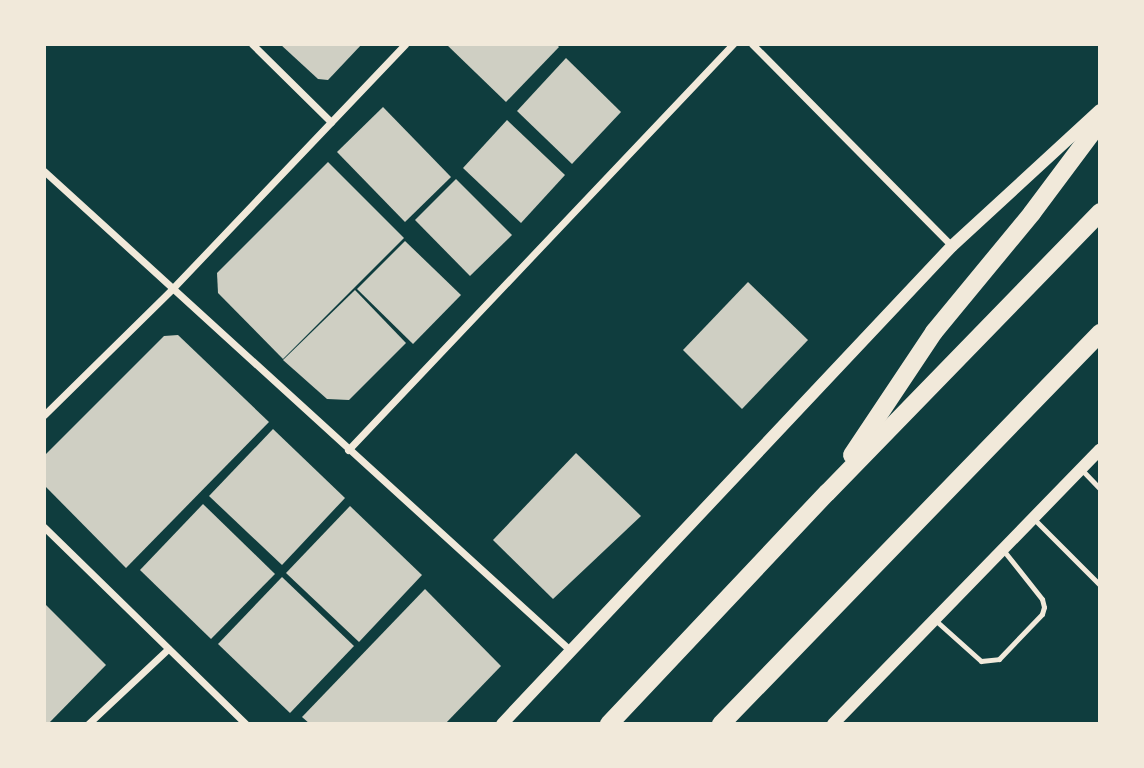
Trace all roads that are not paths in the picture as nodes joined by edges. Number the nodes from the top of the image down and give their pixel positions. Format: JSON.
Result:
{"nodes":[{"id":1,"x":251,"y":44,"type":"edge"},
{"id":2,"x":405,"y":44,"type":"edge"},
{"id":3,"x":733,"y":44,"type":"edge"},
{"id":4,"x":752,"y":44,"type":"edge"},
{"id":5,"x":1100,"y":110,"type":"edge"},
{"id":6,"x":331,"y":122,"type":"junction"},
{"id":7,"x":1100,"y":122,"type":"edge"},
{"id":8,"x":44,"y":171,"type":"edge"},
{"id":9,"x":1100,"y":212,"type":"edge"},
{"id":10,"x":952,"y":246,"type":"junction"},
{"id":11,"x":172,"y":289,"type":"junction"},
{"id":12,"x":1100,"y":333,"type":"edge"},
{"id":13,"x":44,"y":415,"type":"edge"},
{"id":14,"x":1100,"y":449,"type":"edge"},
{"id":15,"x":348,"y":450,"type":"junction"},
{"id":16,"x":1081,"y":469,"type":"junction"},
{"id":17,"x":1100,"y":489,"type":"edge"},
{"id":18,"x":827,"y":493,"type":"junction"},
{"id":19,"x":1033,"y":518,"type":"junction"},
{"id":20,"x":44,"y":527,"type":"edge"},
{"id":21,"x":1002,"y":549,"type":"junction"},
{"id":22,"x":1100,"y":585,"type":"edge"},
{"id":23,"x":934,"y":619,"type":"junction"},
{"id":24,"x":168,"y":649,"type":"junction"},
{"id":25,"x":571,"y":651,"type":"junction"},
{"id":26,"x":88,"y":724,"type":"edge"},
{"id":27,"x":246,"y":724,"type":"edge"},
{"id":28,"x":502,"y":724,"type":"edge"},
{"id":29,"x":609,"y":724,"type":"edge"},
{"id":30,"x":721,"y":724,"type":"edge"},
{"id":31,"x":833,"y":724,"type":"edge"}],
"edges":[{"from":1,"to":6,"type":"street"},
{"from":2,"to":6,"type":"street"},
{"from":3,"to":15,"type":"street"},
{"from":4,"to":10,"type":"street"},
{"from":5,"to":10,"type":"street"},
{"from":6,"to":11,"type":"street"},
{"from":7,"to":18,"type":"main road"},
{"from":8,"to":11,"type":"street"},
{"from":9,"to":18,"type":"main road"},
{"from":10,"to":25,"type":"street"},
{"from":11,"to":13,"type":"street"},
{"from":11,"to":15,"type":"street"},
{"from":12,"to":30,"type":"main road"},
{"from":14,"to":16,"type":"street"},
{"from":15,"to":25,"type":"street"},
{"from":16,"to":17,"type":"lane"},
{"from":16,"to":19,"type":"street"},
{"from":18,"to":29,"type":"main road"},
{"from":19,"to":21,"type":"street"},
{"from":19,"to":22,"type":"lane"},
{"from":20,"to":24,"type":"street"},
{"from":21,"to":23,"type":"street"},
{"from":21,"to":23,"type":"lane"},
{"from":23,"to":31,"type":"street"},
{"from":24,"to":26,"type":"street"},
{"from":24,"to":27,"type":"street"},
{"from":25,"to":28,"type":"street"}]}
